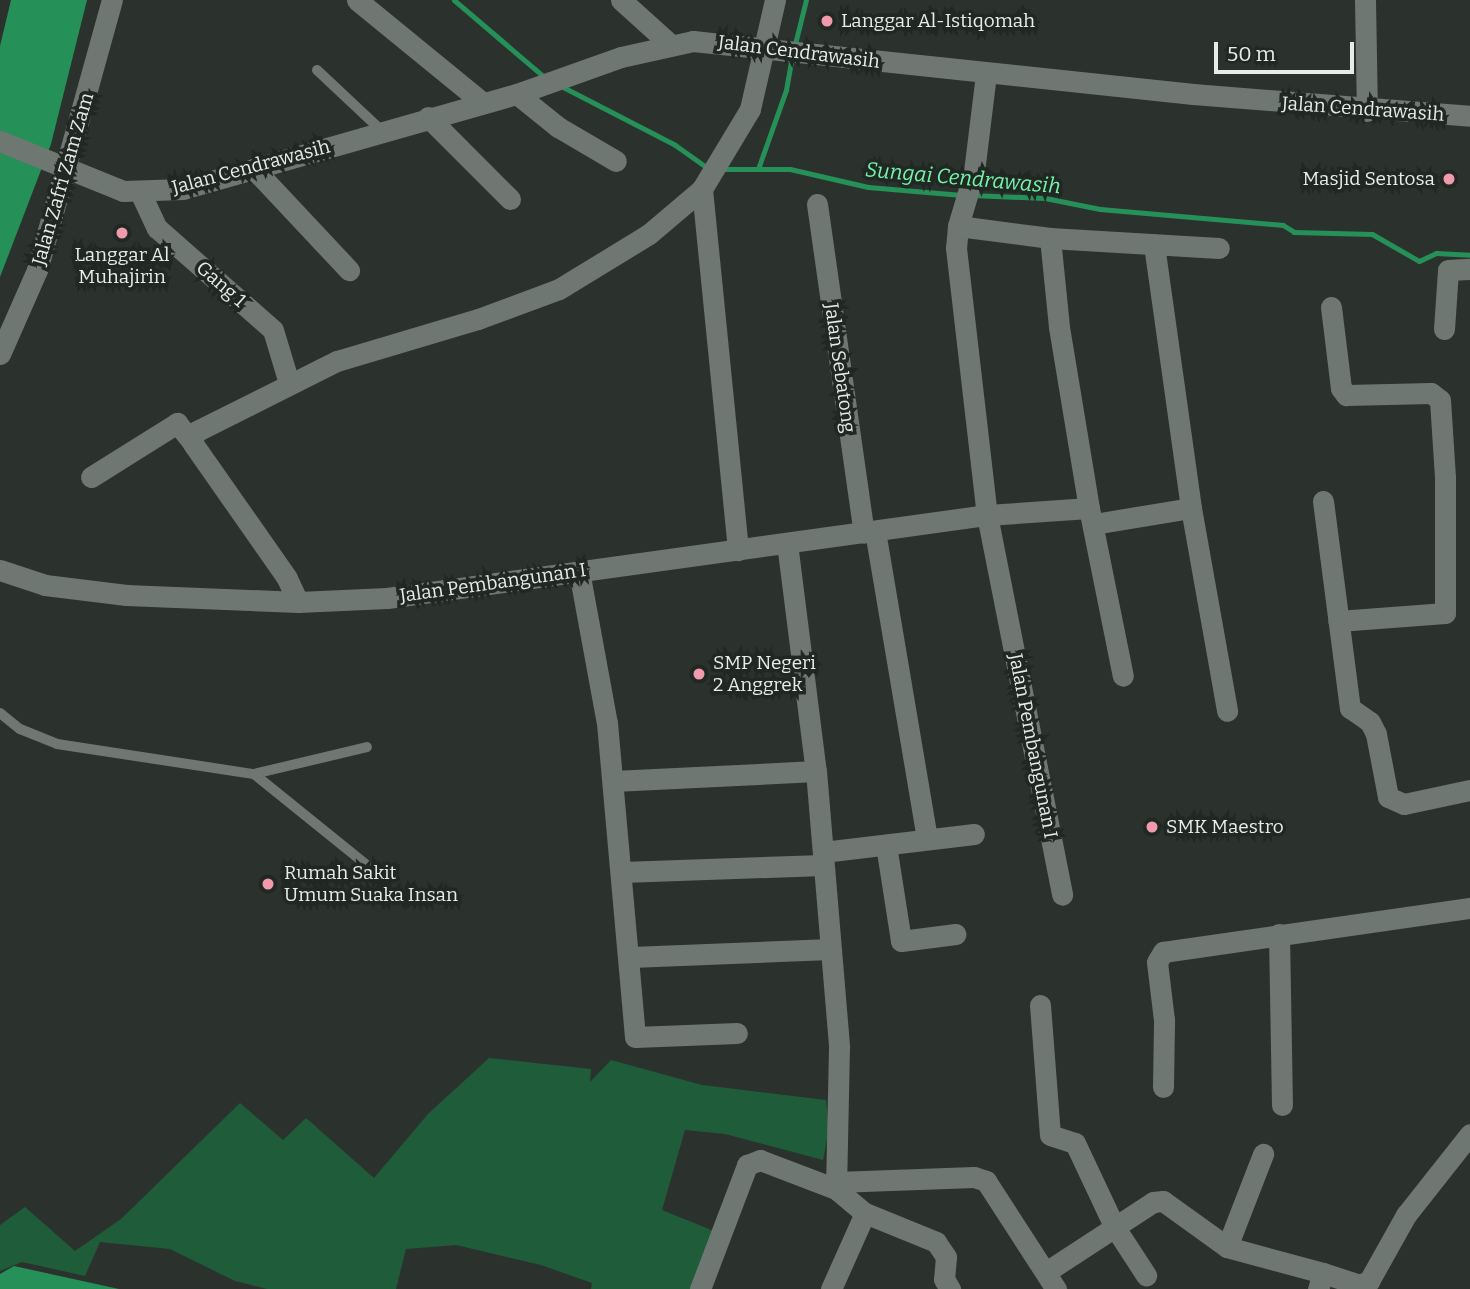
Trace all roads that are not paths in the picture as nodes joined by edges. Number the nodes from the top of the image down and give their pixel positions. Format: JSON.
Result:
{"nodes":[{"id":1,"x":358,"y":0,"type":"edge"},
{"id":2,"x":621,"y":0,"type":"edge"},
{"id":3,"x":775,"y":0,"type":"edge"},
{"id":4,"x":1365,"y":0,"type":"edge"},
{"id":5,"x":112,"y":1,"type":"edge"},
{"id":6,"x":670,"y":45,"type":"junction"},
{"id":7,"x":770,"y":47,"type":"junction"},
{"id":8,"x":317,"y":70,"type":"dead end"},
{"id":9,"x":986,"y":74,"type":"junction"},
{"id":10,"x":517,"y":94,"type":"junction"},
{"id":11,"x":483,"y":103,"type":"junction"},
{"id":12,"x":1367,"y":111,"type":"junction"},
{"id":13,"x":1470,"y":116,"type":"edge"},
{"id":14,"x":428,"y":117,"type":"junction"},
{"id":15,"x":382,"y":130,"type":"junction"},
{"id":16,"x":0,"y":141,"type":"edge"},
{"id":17,"x":616,"y":161,"type":"dead end"},
{"id":18,"x":61,"y":165,"type":"junction"},
{"id":19,"x":254,"y":169,"type":"junction"},
{"id":20,"x":704,"y":185,"type":"junction"},
{"id":21,"x":139,"y":192,"type":"junction"},
{"id":22,"x":510,"y":199,"type":"dead end"},
{"id":23,"x":817,"y":204,"type":"dead end"},
{"id":24,"x":959,"y":222,"type":"junction"},
{"id":25,"x":1050,"y":238,"type":"junction"},
{"id":26,"x":1154,"y":245,"type":"junction"},
{"id":27,"x":1219,"y":248,"type":"dead end"},
{"id":28,"x":1470,"y":269,"type":"edge"},
{"id":29,"x":349,"y":270,"type":"dead end"},
{"id":30,"x":1331,"y":307,"type":"dead end"},
{"id":31,"x":1444,"y":329,"type":"dead end"},
{"id":32,"x":0,"y":354,"type":"edge"},
{"id":33,"x":289,"y":383,"type":"junction"},
{"id":34,"x":191,"y":440,"type":"junction"},
{"id":35,"x":92,"y":477,"type":"dead end"},
{"id":36,"x":1324,"y":501,"type":"dead end"},
{"id":37,"x":1191,"y":508,"type":"junction"},
{"id":38,"x":987,"y":515,"type":"junction"},
{"id":39,"x":1092,"y":516,"type":"junction"},
{"id":40,"x":869,"y":532,"type":"junction"},
{"id":41,"x":787,"y":543,"type":"junction"},
{"id":42,"x":738,"y":550,"type":"junction"},
{"id":43,"x":0,"y":570,"type":"edge"},
{"id":44,"x":579,"y":571,"type":"junction"},
{"id":45,"x":298,"y":602,"type":"junction"},
{"id":46,"x":1338,"y":621,"type":"junction"},
{"id":47,"x":1123,"y":676,"type":"dead end"},
{"id":48,"x":1227,"y":711,"type":"dead end"},
{"id":49,"x":0,"y":713,"type":"edge"},
{"id":50,"x":367,"y":747,"type":"dead end"},
{"id":51,"x":816,"y":771,"type":"junction"},
{"id":52,"x":254,"y":774,"type":"junction"},
{"id":53,"x":613,"y":781,"type":"junction"},
{"id":54,"x":1470,"y":790,"type":"edge"},
{"id":55,"x":974,"y":834,"type":"dead end"},
{"id":56,"x":927,"y":839,"type":"junction"},
{"id":57,"x":886,"y":845,"type":"junction"},
{"id":58,"x":823,"y":859,"type":"junction"},
{"id":59,"x":622,"y":872,"type":"junction"},
{"id":60,"x":378,"y":874,"type":"dead end"},
{"id":61,"x":1062,"y":895,"type":"dead end"},
{"id":62,"x":1470,"y":908,"type":"edge"},
{"id":63,"x":956,"y":934,"type":"dead end"},
{"id":64,"x":1279,"y":934,"type":"junction"},
{"id":65,"x":830,"y":949,"type":"junction"},
{"id":66,"x":631,"y":957,"type":"junction"},
{"id":67,"x":1040,"y":1005,"type":"dead end"},
{"id":68,"x":737,"y":1033,"type":"dead end"},
{"id":69,"x":1163,"y":1087,"type":"dead end"},
{"id":70,"x":1282,"y":1105,"type":"dead end"},
{"id":71,"x":1470,"y":1134,"type":"edge"},
{"id":72,"x":1263,"y":1154,"type":"dead end"},
{"id":73,"x":836,"y":1185,"type":"junction"},
{"id":74,"x":865,"y":1213,"type":"junction"},
{"id":75,"x":1114,"y":1226,"type":"junction"},
{"id":76,"x":1227,"y":1247,"type":"junction"},
{"id":77,"x":1146,"y":1275,"type":"dead end"},
{"id":78,"x":1051,"y":1281,"type":"edge"},
{"id":79,"x":1320,"y":1281,"type":"edge"},
{"id":80,"x":700,"y":1289,"type":"edge"},
{"id":81,"x":831,"y":1289,"type":"edge"},
{"id":82,"x":950,"y":1289,"type":"edge"}],
"edges":[{"from":1,"to":11,"type":"street"},
{"from":2,"to":6,"type":"street"},
{"from":3,"to":7,"type":"street"},
{"from":4,"to":12,"type":"street"},
{"from":5,"to":18,"type":"street","name":"Jalan Zafri Zam Zam"},
{"from":6,"to":7,"type":"street","name":"Jalan Cendrawasih"},
{"from":6,"to":10,"type":"street","name":"Jalan Cendrawasih"},
{"from":7,"to":9,"type":"street","name":"Jalan Cendrawasih"},
{"from":7,"to":20,"type":"street"},
{"from":8,"to":15,"type":"lane"},
{"from":9,"to":12,"type":"street","name":"Jalan Cendrawasih"},
{"from":9,"to":24,"type":"street","name":"Jalan Pembangunan I"},
{"from":10,"to":11,"type":"street","name":"Jalan Cendrawasih"},
{"from":10,"to":17,"type":"street"},
{"from":11,"to":14,"type":"street","name":"Jalan Cendrawasih"},
{"from":12,"to":13,"type":"street","name":"Jalan Cendrawasih"},
{"from":14,"to":15,"type":"street","name":"Jalan Cendrawasih"},
{"from":14,"to":22,"type":"street"},
{"from":15,"to":19,"type":"street","name":"Jalan Cendrawasih"},
{"from":16,"to":18,"type":"street","name":"Jalan Cendrawasih"},
{"from":18,"to":21,"type":"street","name":"Jalan Cendrawasih"},
{"from":18,"to":32,"type":"street","name":"Jalan Zafri Zam Zam"},
{"from":19,"to":21,"type":"street","name":"Jalan Cendrawasih"},
{"from":19,"to":29,"type":"street"},
{"from":20,"to":33,"type":"street"},
{"from":20,"to":42,"type":"street"},
{"from":21,"to":33,"type":"street","name":"Gang 1"},
{"from":23,"to":40,"type":"street","name":"Jalan Sebatong"},
{"from":24,"to":25,"type":"street"},
{"from":24,"to":38,"type":"street","name":"Jalan Pembangunan I"},
{"from":25,"to":26,"type":"street"},
{"from":25,"to":39,"type":"street"},
{"from":26,"to":27,"type":"street"},
{"from":26,"to":37,"type":"street"},
{"from":28,"to":31,"type":"street"},
{"from":30,"to":46,"type":"street"},
{"from":33,"to":34,"type":"street"},
{"from":34,"to":35,"type":"street"},
{"from":34,"to":45,"type":"street"},
{"from":36,"to":46,"type":"street"},
{"from":37,"to":39,"type":"street"},
{"from":37,"to":48,"type":"street"},
{"from":38,"to":39,"type":"street"},
{"from":38,"to":40,"type":"street","name":"Jalan Pembangunan I"},
{"from":38,"to":61,"type":"street","name":"Jalan Pembangunan I"},
{"from":39,"to":47,"type":"street"},
{"from":40,"to":41,"type":"street","name":"Jalan Pembangunan I"},
{"from":40,"to":56,"type":"street","name":"Jalan Sebatong"},
{"from":41,"to":42,"type":"street","name":"Jalan Pembangunan I"},
{"from":41,"to":51,"type":"street"},
{"from":42,"to":44,"type":"street","name":"Jalan Pembangunan I"},
{"from":43,"to":45,"type":"street","name":"Jalan Pembangunan I"},
{"from":44,"to":45,"type":"street","name":"Jalan Pembangunan I"},
{"from":44,"to":53,"type":"street"},
{"from":46,"to":54,"type":"street"},
{"from":49,"to":52,"type":"lane"},
{"from":50,"to":52,"type":"lane"},
{"from":51,"to":53,"type":"street"},
{"from":51,"to":58,"type":"street"},
{"from":52,"to":60,"type":"lane"},
{"from":53,"to":59,"type":"street"},
{"from":55,"to":56,"type":"street"},
{"from":56,"to":57,"type":"street"},
{"from":57,"to":58,"type":"street"},
{"from":57,"to":63,"type":"street"},
{"from":58,"to":59,"type":"street"},
{"from":58,"to":65,"type":"street"},
{"from":59,"to":66,"type":"street"},
{"from":62,"to":64,"type":"street"},
{"from":64,"to":69,"type":"street"},
{"from":64,"to":70,"type":"street"},
{"from":65,"to":66,"type":"street"},
{"from":65,"to":73,"type":"street"},
{"from":66,"to":68,"type":"street"},
{"from":67,"to":75,"type":"street"},
{"from":71,"to":79,"type":"street"},
{"from":72,"to":76,"type":"street"},
{"from":73,"to":74,"type":"street"},
{"from":73,"to":78,"type":"street"},
{"from":73,"to":80,"type":"street"},
{"from":74,"to":81,"type":"street"},
{"from":74,"to":82,"type":"street"},
{"from":75,"to":76,"type":"street"},
{"from":75,"to":77,"type":"street"},
{"from":75,"to":78,"type":"street"},
{"from":76,"to":79,"type":"street"}]}
